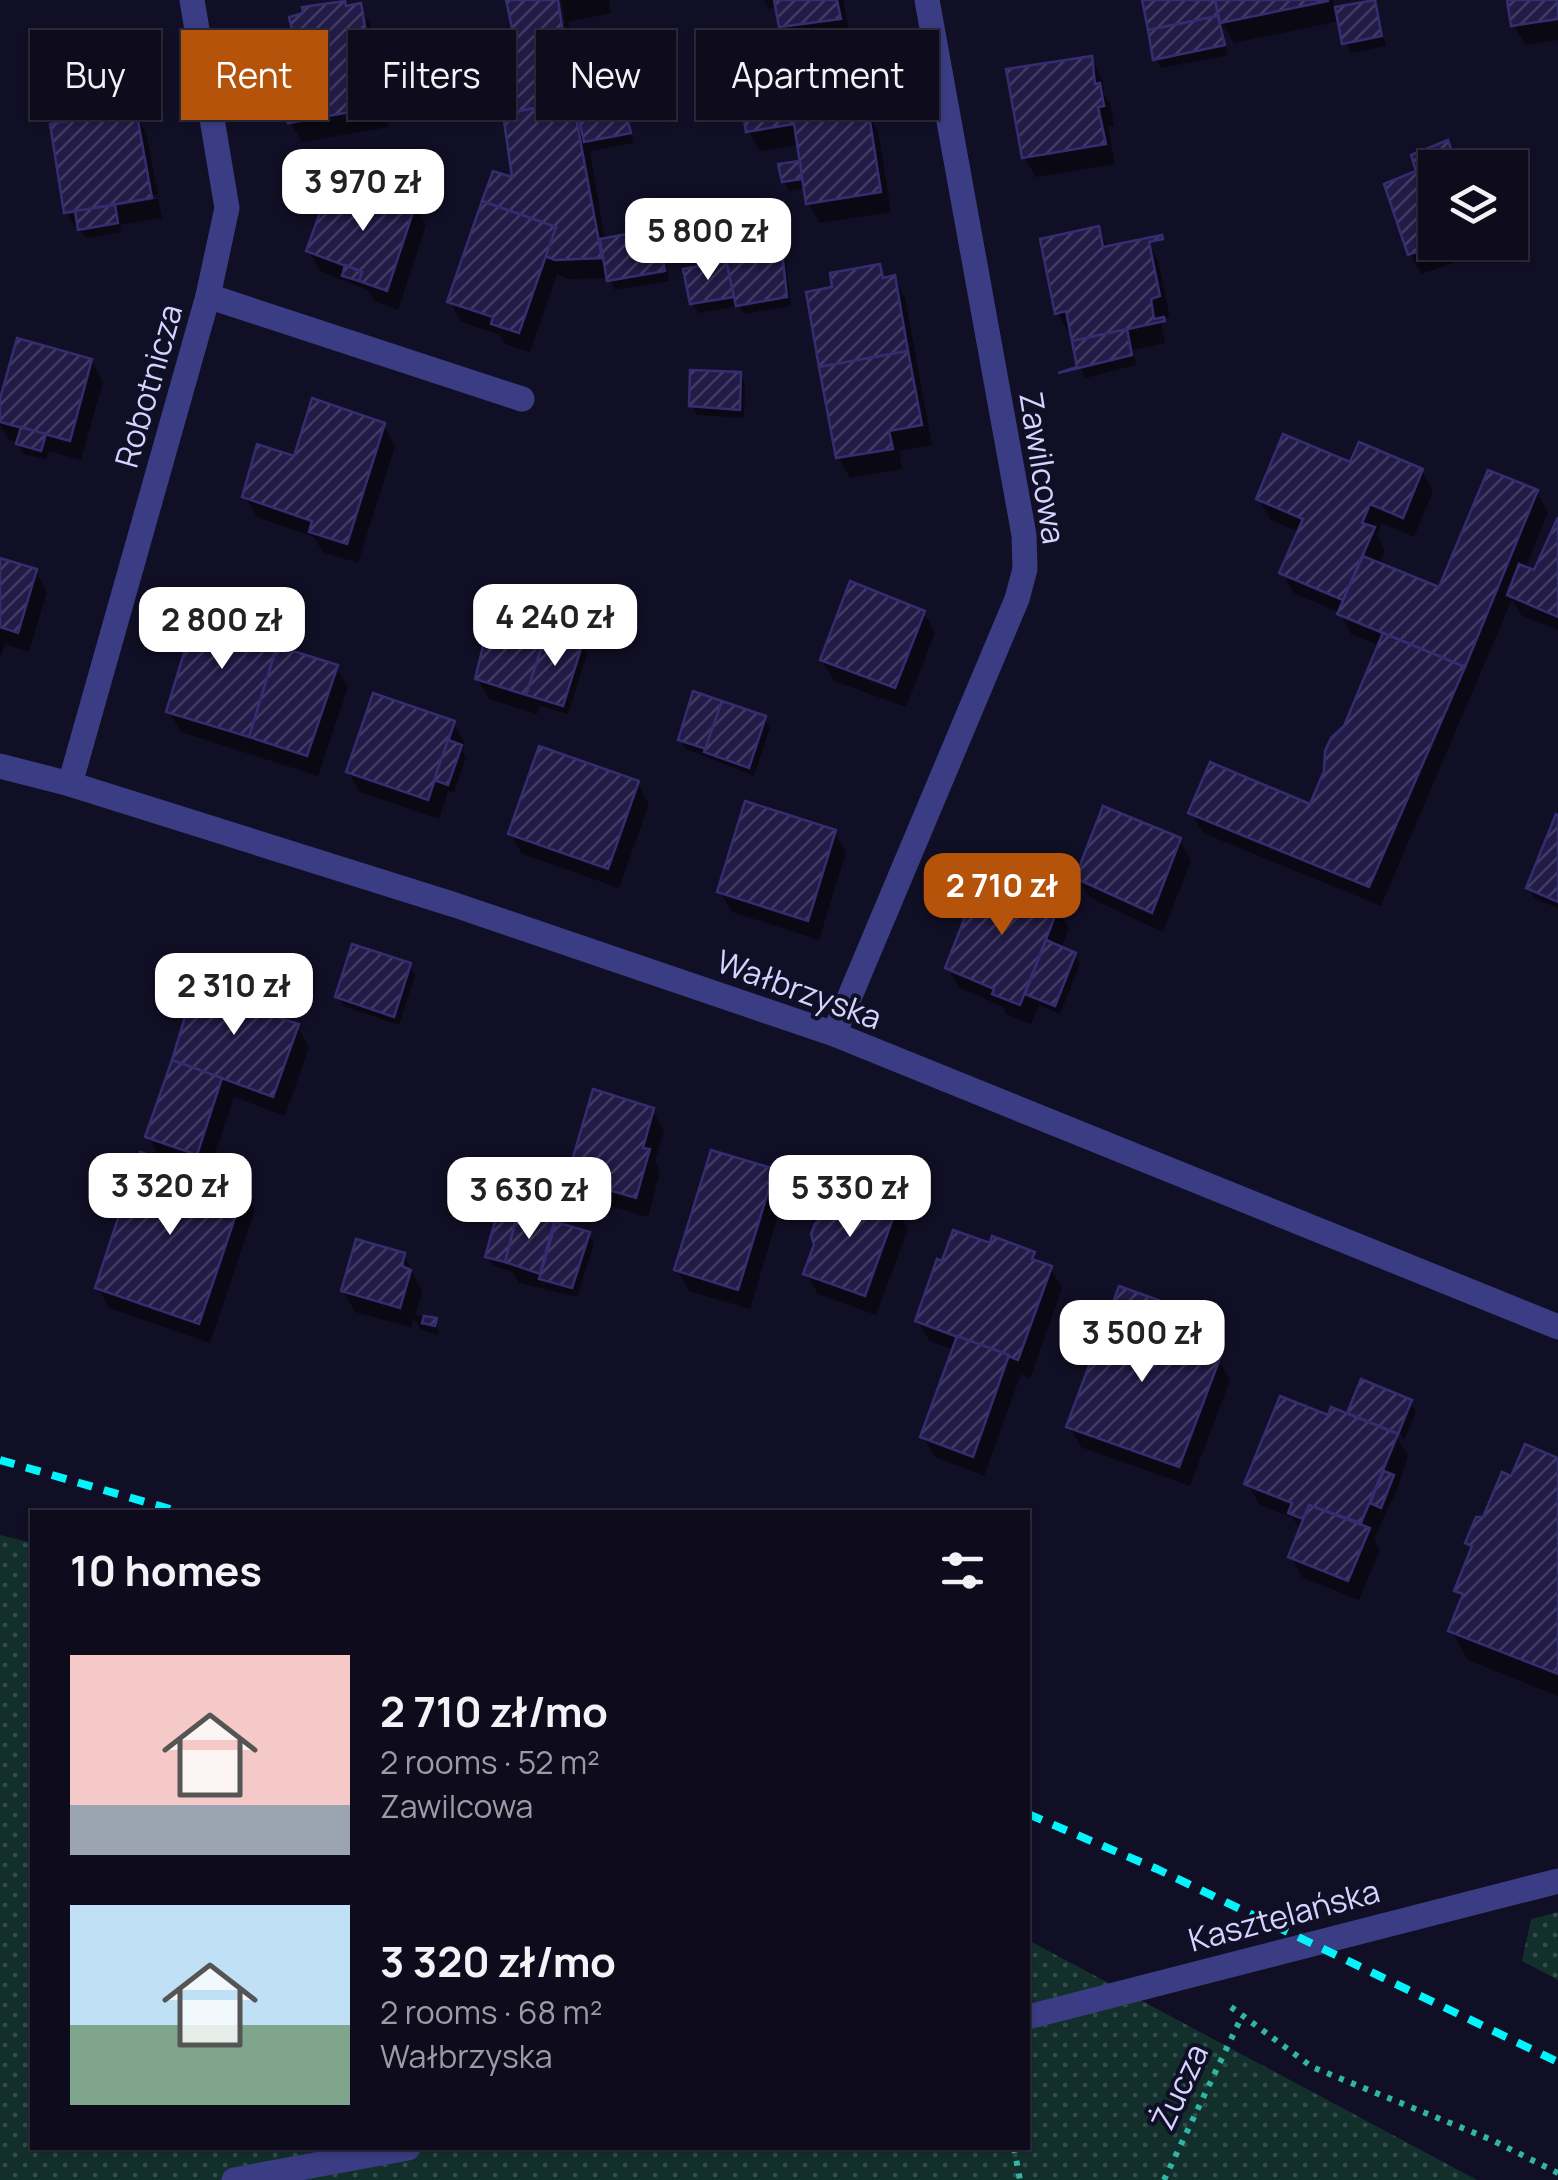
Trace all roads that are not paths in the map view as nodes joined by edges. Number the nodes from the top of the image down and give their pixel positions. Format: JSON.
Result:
{"nodes":[{"id":1,"x":192,"y":0,"type":"edge"},
{"id":2,"x":927,"y":0,"type":"edge"},
{"id":3,"x":208,"y":296,"type":"junction"},
{"id":4,"x":522,"y":399,"type":"dead end"},
{"id":5,"x":0,"y":766,"type":"edge"},
{"id":6,"x":70,"y":784,"type":"junction"},
{"id":7,"x":834,"y":1034,"type":"junction"},
{"id":8,"x":1558,"y":1327,"type":"edge"},
{"id":9,"x":1558,"y":1881,"type":"edge"},
{"id":10,"x":1030,"y":2016,"type":"edge"},
{"id":11,"x":397,"y":2150,"type":"edge"},
{"id":12,"x":234,"y":2180,"type":"edge"}],
"edges":[{"from":1,"to":3,"type":"street","name":"Robotnicza"},
{"from":2,"to":7,"type":"street","name":"Zawilcowa"},
{"from":3,"to":4,"type":"street"},
{"from":3,"to":6,"type":"street","name":"Robotnicza"},
{"from":5,"to":6,"type":"street","name":"Wałbrzyska"},
{"from":6,"to":7,"type":"street","name":"Wałbrzyska"},
{"from":7,"to":8,"type":"street","name":"Wałbrzyska"},
{"from":9,"to":10,"type":"street","name":"Kasztelańska"},
{"from":11,"to":12,"type":"street"}]}
